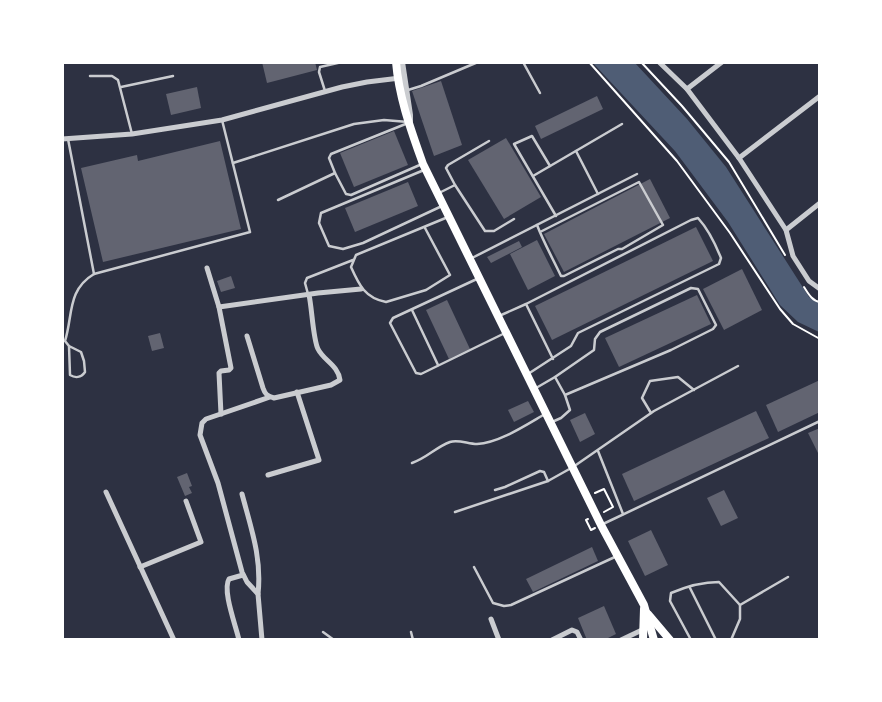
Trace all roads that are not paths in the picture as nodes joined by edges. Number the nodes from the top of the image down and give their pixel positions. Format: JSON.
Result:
{"nodes":[{"id":1,"x":342,"y":62,"type":"edge"},
{"id":2,"x":396,"y":62,"type":"edge"},
{"id":3,"x":402,"y":62,"type":"edge"},
{"id":4,"x":478,"y":62,"type":"edge"},
{"id":5,"x":523,"y":62,"type":"edge"},
{"id":6,"x":659,"y":62,"type":"edge"},
{"id":7,"x":722,"y":62,"type":"edge"},
{"id":8,"x":337,"y":63,"type":"edge"},
{"id":9,"x":90,"y":76,"type":"dead end"},
{"id":10,"x":173,"y":76,"type":"dead end"},
{"id":11,"x":400,"y":78,"type":"junction"},
{"id":12,"x":120,"y":88,"type":"junction"},
{"id":13,"x":687,"y":89,"type":"junction"},
{"id":14,"x":325,"y":91,"type":"junction"},
{"id":15,"x":402,"y":91,"type":"junction"},
{"id":16,"x":540,"y":93,"type":"dead end"},
{"id":17,"x":820,"y":96,"type":"edge"},
{"id":18,"x":222,"y":120,"type":"junction"},
{"id":19,"x":410,"y":123,"type":"junction"},
{"id":20,"x":622,"y":124,"type":"dead end"},
{"id":21,"x":132,"y":134,"type":"junction"},
{"id":22,"x":65,"y":139,"type":"edge"},
{"id":23,"x":488,"y":141,"type":"dead end"},
{"id":24,"x":576,"y":151,"type":"junction"},
{"id":25,"x":739,"y":158,"type":"junction"},
{"id":26,"x":233,"y":163,"type":"junction"},
{"id":27,"x":424,"y":166,"type":"junction"},
{"id":28,"x":550,"y":166,"type":"junction"},
{"id":29,"x":335,"y":173,"type":"junction"},
{"id":30,"x":638,"y":174,"type":"dead end"},
{"id":31,"x":533,"y":176,"type":"junction"},
{"id":32,"x":455,"y":185,"type":"junction"},
{"id":33,"x":438,"y":194,"type":"junction"},
{"id":34,"x":598,"y":194,"type":"junction"},
{"id":35,"x":278,"y":200,"type":"dead end"},
{"id":36,"x":820,"y":203,"type":"edge"},
{"id":37,"x":444,"y":205,"type":"junction"},
{"id":38,"x":449,"y":216,"type":"junction"},
{"id":39,"x":556,"y":216,"type":"junction"},
{"id":40,"x":514,"y":219,"type":"dead end"},
{"id":41,"x":537,"y":225,"type":"junction"},
{"id":42,"x":424,"y":228,"type":"junction"},
{"id":43,"x":786,"y":230,"type":"junction"},
{"id":44,"x":540,"y":232,"type":"junction"},
{"id":45,"x":471,"y":259,"type":"junction"},
{"id":46,"x":353,"y":260,"type":"junction"},
{"id":47,"x":207,"y":268,"type":"dead end"},
{"id":48,"x":94,"y":274,"type":"junction"},
{"id":49,"x":480,"y":277,"type":"junction"},
{"id":50,"x":361,"y":289,"type":"junction"},
{"id":51,"x":820,"y":289,"type":"edge"},
{"id":52,"x":309,"y":295,"type":"junction"},
{"id":53,"x":526,"y":304,"type":"junction"},
{"id":54,"x":220,"y":306,"type":"junction"},
{"id":55,"x":412,"y":309,"type":"junction"},
{"id":56,"x":498,"y":316,"type":"junction"},
{"id":57,"x":506,"y":332,"type":"junction"},
{"id":58,"x":247,"y":336,"type":"dead end"},
{"id":59,"x":69,"y":346,"type":"junction"},
{"id":60,"x":553,"y":359,"type":"junction"},
{"id":61,"x":438,"y":365,"type":"junction"},
{"id":62,"x":738,"y":366,"type":"dead end"},
{"id":63,"x":527,"y":375,"type":"junction"},
{"id":64,"x":555,"y":377,"type":"junction"},
{"id":65,"x":534,"y":389,"type":"junction"},
{"id":66,"x":694,"y":390,"type":"junction"},
{"id":67,"x":297,"y":392,"type":"junction"},
{"id":68,"x":566,"y":396,"type":"junction"},
{"id":69,"x":270,"y":397,"type":"junction"},
{"id":70,"x":546,"y":413,"type":"junction"},
{"id":71,"x":651,"y":413,"type":"junction"},
{"id":72,"x":221,"y":414,"type":"junction"},
{"id":73,"x":820,"y":421,"type":"edge"},
{"id":74,"x":551,"y":423,"type":"junction"},
{"id":75,"x":598,"y":451,"type":"junction"},
{"id":76,"x":412,"y":462,"type":"dead end"},
{"id":77,"x":573,"y":467,"type":"junction"},
{"id":78,"x":268,"y":475,"type":"dead end"},
{"id":79,"x":548,"y":481,"type":"junction"},
{"id":80,"x":495,"y":490,"type":"dead end"},
{"id":81,"x":106,"y":492,"type":"dead end"},
{"id":82,"x":242,"y":494,"type":"dead end"},
{"id":83,"x":186,"y":501,"type":"dead end"},
{"id":84,"x":455,"y":512,"type":"dead end"},
{"id":85,"x":623,"y":514,"type":"junction"},
{"id":86,"x":601,"y":525,"type":"junction"},
{"id":87,"x":618,"y":555,"type":"junction"},
{"id":88,"x":140,"y":567,"type":"junction"},
{"id":89,"x":474,"y":567,"type":"dead end"},
{"id":90,"x":243,"y":575,"type":"junction"},
{"id":91,"x":788,"y":577,"type":"dead end"},
{"id":92,"x":690,"y":588,"type":"junction"},
{"id":93,"x":258,"y":594,"type":"junction"},
{"id":94,"x":740,"y":605,"type":"junction"},
{"id":95,"x":645,"y":609,"type":"junction"},
{"id":96,"x":491,"y":619,"type":"dead end"},
{"id":97,"x":642,"y":630,"type":"junction"},
{"id":98,"x":323,"y":632,"type":"dead end"},
{"id":99,"x":411,"y":632,"type":"dead end"},
{"id":100,"x":174,"y":640,"type":"edge"},
{"id":101,"x":239,"y":640,"type":"edge"},
{"id":102,"x":262,"y":640,"type":"edge"},
{"id":103,"x":334,"y":640,"type":"edge"},
{"id":104,"x":414,"y":640,"type":"edge"},
{"id":105,"x":499,"y":640,"type":"edge"},
{"id":106,"x":552,"y":640,"type":"edge"},
{"id":107,"x":581,"y":640,"type":"edge"},
{"id":108,"x":621,"y":640,"type":"edge"},
{"id":109,"x":644,"y":640,"type":"edge"},
{"id":110,"x":654,"y":640,"type":"edge"},
{"id":111,"x":670,"y":640,"type":"edge"},
{"id":112,"x":692,"y":640,"type":"edge"},
{"id":113,"x":716,"y":640,"type":"edge"},
{"id":114,"x":731,"y":640,"type":"edge"}],
"edges":[{"from":1,"to":8,"type":"lane"},
{"from":2,"to":11,"type":"main road"},
{"from":3,"to":11,"type":"street"},
{"from":4,"to":15,"type":"lane"},
{"from":5,"to":16,"type":"lane"},
{"from":6,"to":13,"type":"street"},
{"from":7,"to":13,"type":"street"},
{"from":8,"to":14,"type":"lane"},
{"from":9,"to":12,"type":"lane"},
{"from":10,"to":12,"type":"lane"},
{"from":11,"to":14,"type":"street"},
{"from":11,"to":15,"type":"main road"},
{"from":12,"to":21,"type":"lane"},
{"from":13,"to":25,"type":"street"},
{"from":14,"to":18,"type":"street"},
{"from":15,"to":19,"type":"main road"},
{"from":17,"to":25,"type":"street"},
{"from":18,"to":21,"type":"street"},
{"from":18,"to":26,"type":"lane"},
{"from":19,"to":26,"type":"lane"},
{"from":19,"to":27,"type":"main road"},
{"from":19,"to":29,"type":"lane"},
{"from":20,"to":24,"type":"lane"},
{"from":21,"to":22,"type":"street"},
{"from":22,"to":48,"type":"lane"},
{"from":23,"to":32,"type":"lane"},
{"from":24,"to":28,"type":"lane"},
{"from":24,"to":34,"type":"lane"},
{"from":25,"to":43,"type":"street"},
{"from":26,"to":48,"type":"lane"},
{"from":27,"to":29,"type":"lane"},
{"from":27,"to":33,"type":"main road"},
{"from":27,"to":37,"type":"lane"},
{"from":28,"to":31,"type":"lane"},
{"from":28,"to":31,"type":"lane"},
{"from":29,"to":35,"type":"lane"},
{"from":30,"to":34,"type":"lane"},
{"from":31,"to":39,"type":"lane"},
{"from":32,"to":33,"type":"lane"},
{"from":32,"to":40,"type":"lane"},
{"from":33,"to":37,"type":"main road"},
{"from":34,"to":39,"type":"lane"},
{"from":36,"to":43,"type":"street"},
{"from":37,"to":38,"type":"main road"},
{"from":38,"to":42,"type":"lane"},
{"from":38,"to":45,"type":"main road"},
{"from":39,"to":41,"type":"lane"},
{"from":41,"to":44,"type":"lane"},
{"from":41,"to":45,"type":"lane"},
{"from":42,"to":46,"type":"lane"},
{"from":42,"to":50,"type":"lane"},
{"from":43,"to":51,"type":"street"},
{"from":44,"to":44,"type":"lane"},
{"from":45,"to":49,"type":"main road"},
{"from":46,"to":50,"type":"lane"},
{"from":46,"to":52,"type":"lane"},
{"from":47,"to":54,"type":"street"},
{"from":48,"to":59,"type":"lane"},
{"from":49,"to":55,"type":"lane"},
{"from":49,"to":56,"type":"main road"},
{"from":50,"to":52,"type":"street"},
{"from":52,"to":54,"type":"street"},
{"from":52,"to":67,"type":"street"},
{"from":53,"to":56,"type":"lane"},
{"from":53,"to":60,"type":"lane"},
{"from":53,"to":60,"type":"lane"},
{"from":54,"to":72,"type":"street"},
{"from":55,"to":61,"type":"lane"},
{"from":55,"to":61,"type":"lane"},
{"from":56,"to":57,"type":"main road"},
{"from":57,"to":61,"type":"lane"},
{"from":57,"to":63,"type":"main road"},
{"from":58,"to":69,"type":"street"},
{"from":59,"to":59,"type":"lane"},
{"from":60,"to":63,"type":"lane"},
{"from":62,"to":66,"type":"lane"},
{"from":63,"to":65,"type":"main road"},
{"from":64,"to":65,"type":"lane"},
{"from":64,"to":68,"type":"lane"},
{"from":64,"to":68,"type":"lane"},
{"from":65,"to":70,"type":"main road"},
{"from":66,"to":71,"type":"lane"},
{"from":66,"to":71,"type":"lane"},
{"from":67,"to":69,"type":"street"},
{"from":67,"to":78,"type":"street"},
{"from":68,"to":74,"type":"lane"},
{"from":69,"to":72,"type":"street"},
{"from":70,"to":74,"type":"main road"},
{"from":70,"to":76,"type":"lane"},
{"from":71,"to":75,"type":"lane"},
{"from":72,"to":90,"type":"street"},
{"from":73,"to":85,"type":"lane"},
{"from":74,"to":77,"type":"main road"},
{"from":75,"to":77,"type":"lane"},
{"from":75,"to":85,"type":"lane"},
{"from":77,"to":79,"type":"lane"},
{"from":77,"to":86,"type":"main road"},
{"from":79,"to":80,"type":"lane"},
{"from":79,"to":84,"type":"lane"},
{"from":81,"to":88,"type":"street"},
{"from":82,"to":93,"type":"street"},
{"from":83,"to":88,"type":"street"},
{"from":85,"to":86,"type":"lane"},
{"from":86,"to":87,"type":"main road"},
{"from":87,"to":89,"type":"lane"},
{"from":87,"to":95,"type":"main road"},
{"from":88,"to":100,"type":"street"},
{"from":90,"to":93,"type":"street"},
{"from":90,"to":101,"type":"street"},
{"from":91,"to":94,"type":"lane"},
{"from":92,"to":94,"type":"lane"},
{"from":92,"to":112,"type":"lane"},
{"from":92,"to":113,"type":"lane"},
{"from":93,"to":102,"type":"street"},
{"from":94,"to":114,"type":"lane"},
{"from":95,"to":97,"type":"main road"},
{"from":95,"to":110,"type":"main road"},
{"from":95,"to":111,"type":"main road"},
{"from":96,"to":105,"type":"street"},
{"from":97,"to":108,"type":"street"},
{"from":97,"to":109,"type":"main road"},
{"from":98,"to":103,"type":"lane"},
{"from":99,"to":104,"type":"lane"},
{"from":106,"to":107,"type":"street"}]}
